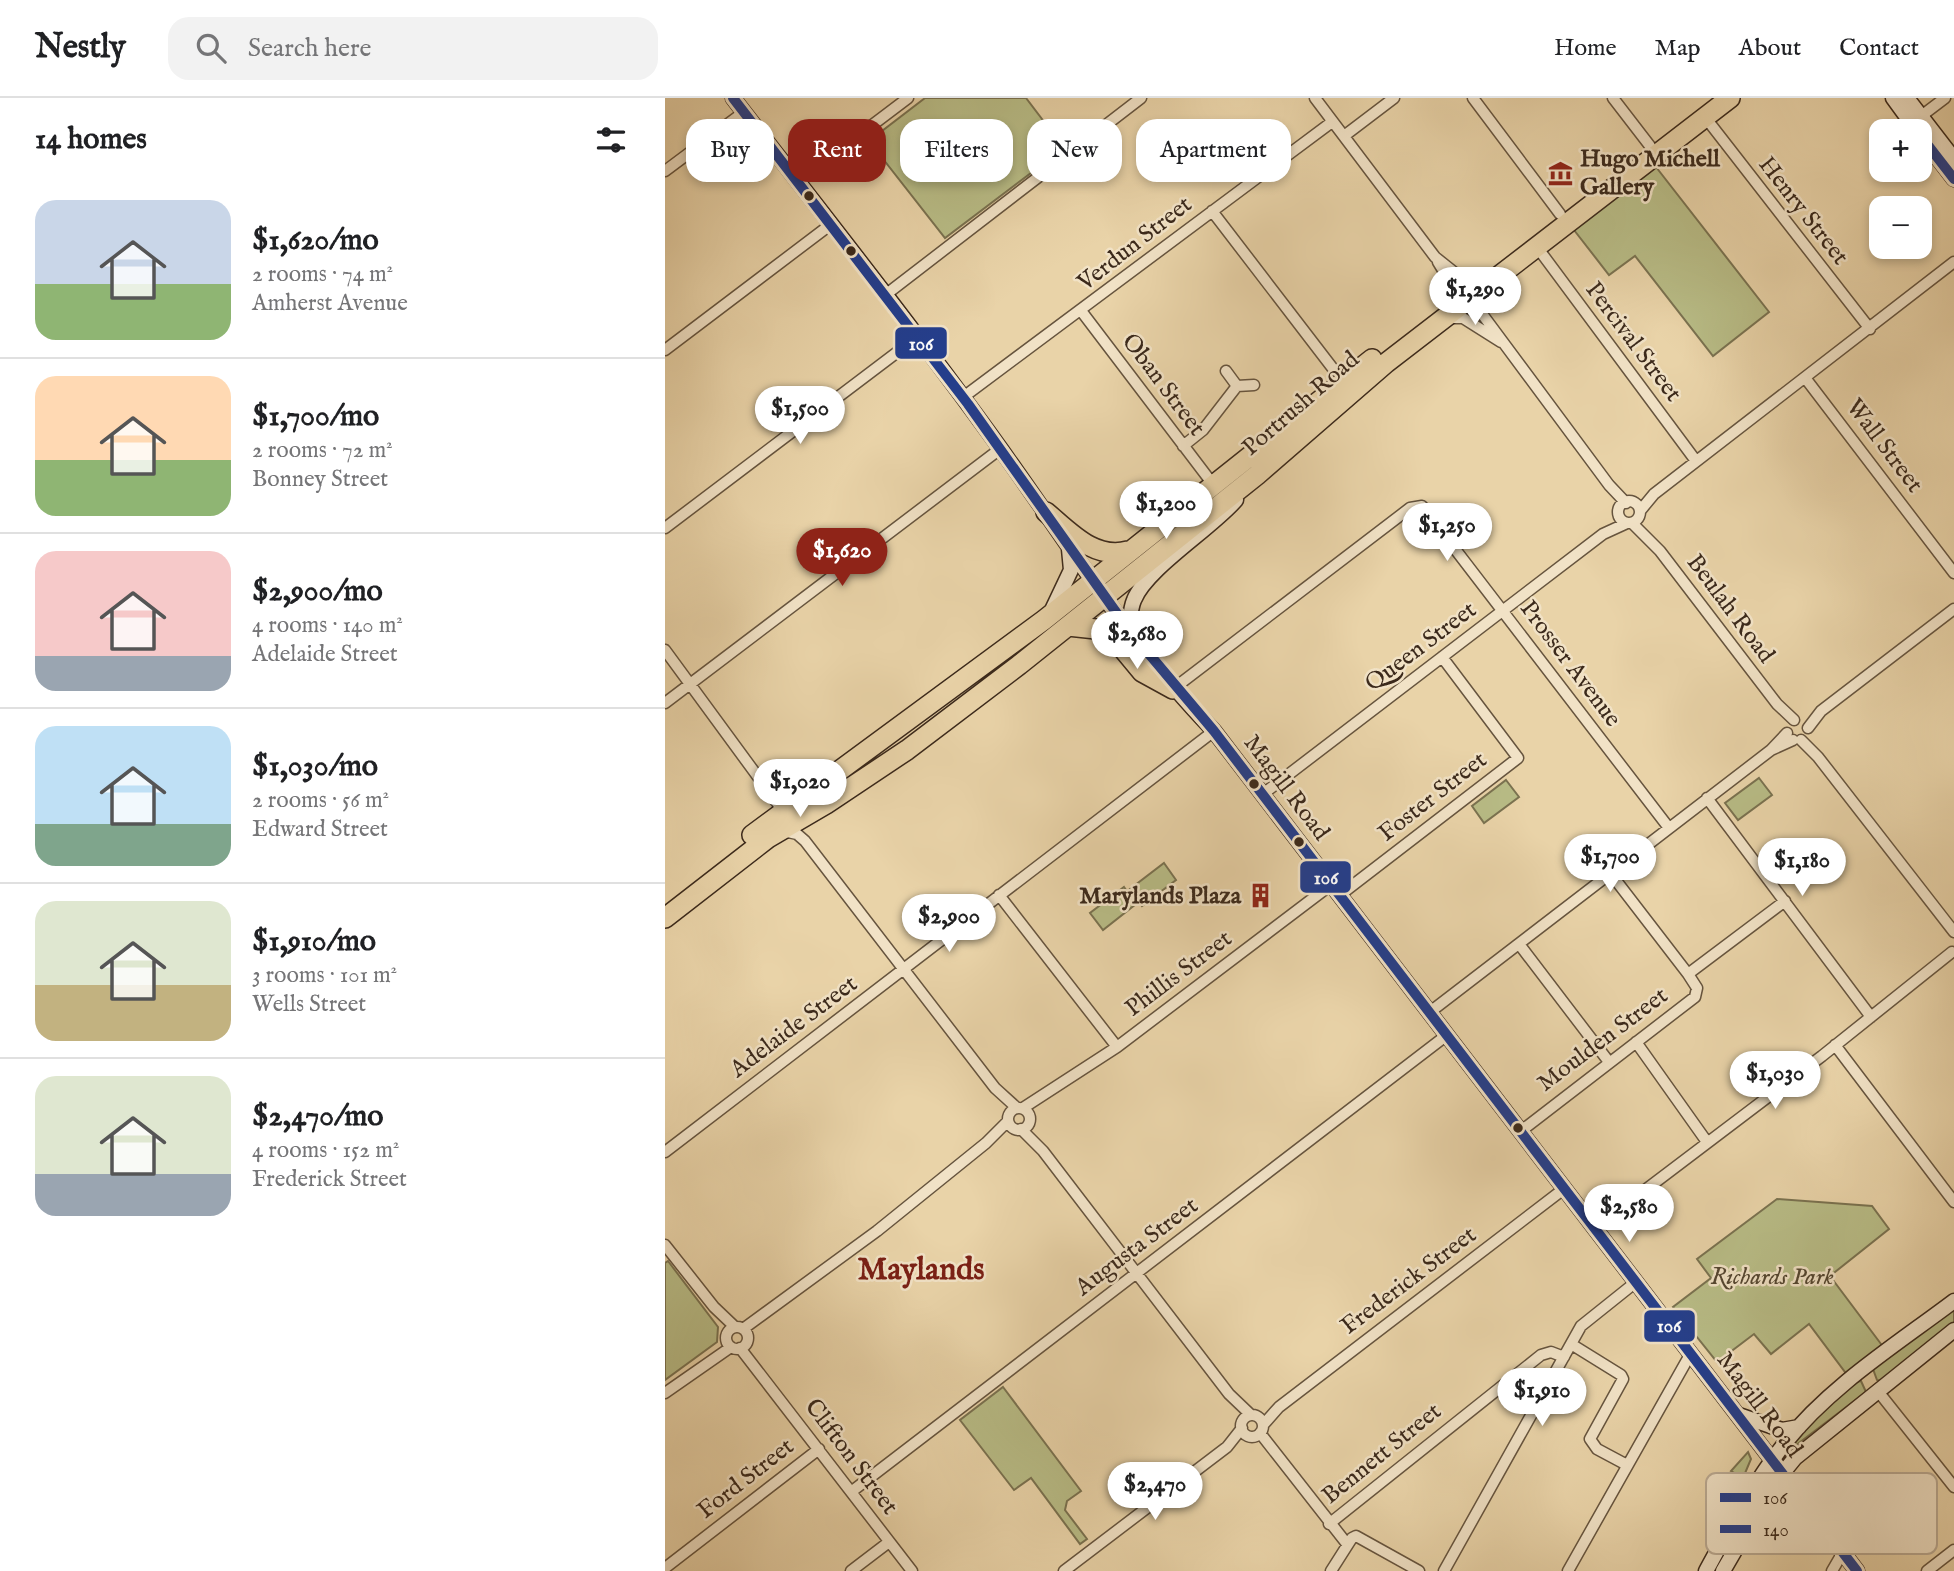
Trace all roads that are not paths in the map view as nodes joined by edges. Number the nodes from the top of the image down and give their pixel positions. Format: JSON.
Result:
{"nodes":[{"id":1,"x":733,"y":98,"type":"edge"},
{"id":2,"x":908,"y":98,"type":"edge"},
{"id":3,"x":1141,"y":98,"type":"edge"},
{"id":4,"x":1315,"y":98,"type":"edge"},
{"id":5,"x":1394,"y":98,"type":"edge"},
{"id":6,"x":1473,"y":98,"type":"edge"},
{"id":7,"x":1613,"y":98,"type":"edge"},
{"id":8,"x":1711,"y":98,"type":"edge"},
{"id":9,"x":1730,"y":98,"type":"edge"},
{"id":10,"x":1893,"y":98,"type":"edge"},
{"id":11,"x":1907,"y":98,"type":"edge"},
{"id":12,"x":1945,"y":98,"type":"edge"},
{"id":13,"x":744,"y":112,"type":"junction"},
{"id":14,"x":1705,"y":117,"type":"junction"},
{"id":15,"x":880,"y":119,"type":"edge"},
{"id":16,"x":1911,"y":119,"type":"edge"},
{"id":17,"x":1914,"y":119,"type":"edge"},
{"id":18,"x":1924,"y":119,"type":"edge"},
{"id":19,"x":1332,"y":121,"type":"junction"},
{"id":20,"x":1343,"y":136,"type":"junction"},
{"id":21,"x":1932,"y":139,"type":"edge"},
{"id":22,"x":1650,"y":146,"type":"junction"},
{"id":23,"x":1932,"y":147,"type":"edge"},
{"id":24,"x":1954,"y":159,"type":"edge"},
{"id":25,"x":788,"y":170,"type":"edge"},
{"id":26,"x":665,"y":171,"type":"edge"},
{"id":27,"x":1954,"y":179,"type":"edge"},
{"id":28,"x":797,"y":182,"type":"edge"},
{"id":29,"x":1212,"y":211,"type":"junction"},
{"id":30,"x":1560,"y":214,"type":"junction"},
{"id":31,"x":830,"y":225,"type":"junction"},
{"id":32,"x":1535,"y":248,"type":"junction"},
{"id":33,"x":1435,"y":257,"type":"junction"},
{"id":34,"x":1954,"y":262,"type":"edge"},
{"id":35,"x":1474,"y":279,"type":"junction"},
{"id":36,"x":884,"y":296,"type":"junction"},
{"id":37,"x":1464,"y":296,"type":"junction"},
{"id":38,"x":1082,"y":312,"type":"junction"},
{"id":39,"x":1445,"y":318,"type":"junction"},
{"id":40,"x":1870,"y":329,"type":"junction"},
{"id":41,"x":916,"y":338,"type":"junction"},
{"id":42,"x":1501,"y":342,"type":"junction"},
{"id":43,"x":665,"y":350,"type":"edge"},
{"id":44,"x":1333,"y":370,"type":"dead end"},
{"id":45,"x":1226,"y":372,"type":"dead end"},
{"id":46,"x":1806,"y":379,"type":"junction"},
{"id":47,"x":1254,"y":385,"type":"dead end"},
{"id":48,"x":1237,"y":386,"type":"junction"},
{"id":49,"x":962,"y":398,"type":"junction"},
{"id":50,"x":1183,"y":446,"type":"junction"},
{"id":51,"x":1000,"y":449,"type":"junction"},
{"id":52,"x":1696,"y":461,"type":"junction"},
{"id":53,"x":1257,"y":475,"type":"junction"},
{"id":54,"x":1212,"y":483,"type":"junction"},
{"id":55,"x":1046,"y":512,"type":"junction"},
{"id":56,"x":1630,"y":513,"type":"junction"},
{"id":57,"x":665,"y":528,"type":"edge"},
{"id":58,"x":1069,"y":544,"type":"junction"},
{"id":59,"x":1128,"y":551,"type":"junction"},
{"id":60,"x":1954,"y":573,"type":"edge"},
{"id":61,"x":1093,"y":580,"type":"junction"},
{"id":62,"x":1104,"y":598,"type":"junction"},
{"id":63,"x":1954,"y":609,"type":"edge"},
{"id":64,"x":1503,"y":611,"type":"junction"},
{"id":65,"x":1049,"y":616,"type":"junction"},
{"id":66,"x":1068,"y":626,"type":"junction"},
{"id":67,"x":1128,"y":632,"type":"junction"},
{"id":68,"x":665,"y":650,"type":"edge"},
{"id":69,"x":1442,"y":657,"type":"junction"},
{"id":70,"x":690,"y":683,"type":"junction"},
{"id":71,"x":1173,"y":689,"type":"junction"},
{"id":72,"x":665,"y":703,"type":"edge"},
{"id":73,"x":1797,"y":730,"type":"junction"},
{"id":74,"x":1214,"y":731,"type":"junction"},
{"id":75,"x":856,"y":783,"type":"junction"},
{"id":76,"x":1263,"y":794,"type":"junction"},
{"id":77,"x":1707,"y":798,"type":"junction"},
{"id":78,"x":826,"y":804,"type":"junction"},
{"id":79,"x":777,"y":826,"type":"junction"},
{"id":80,"x":1669,"y":828,"type":"junction"},
{"id":81,"x":805,"y":841,"type":"junction"},
{"id":82,"x":1611,"y":874,"type":"junction"},
{"id":83,"x":1336,"y":890,"type":"junction"},
{"id":84,"x":999,"y":895,"type":"junction"},
{"id":85,"x":665,"y":901,"type":"edge"},
{"id":86,"x":1785,"y":901,"type":"junction"},
{"id":87,"x":665,"y":918,"type":"edge"},
{"id":88,"x":1519,"y":944,"type":"junction"},
{"id":89,"x":1953,"y":947,"type":"edge"},
{"id":90,"x":903,"y":969,"type":"junction"},
{"id":91,"x":1688,"y":974,"type":"junction"},
{"id":92,"x":1430,"y":1012,"type":"junction"},
{"id":93,"x":1871,"y":1017,"type":"junction"},
{"id":94,"x":1447,"y":1035,"type":"junction"},
{"id":95,"x":1636,"y":1042,"type":"junction"},
{"id":96,"x":1835,"y":1045,"type":"junction"},
{"id":97,"x":1117,"y":1047,"type":"junction"},
{"id":98,"x":1609,"y":1062,"type":"junction"},
{"id":99,"x":1019,"y":1119,"type":"junction"},
{"id":100,"x":1521,"y":1130,"type":"junction"},
{"id":101,"x":1707,"y":1142,"type":"junction"},
{"id":102,"x":665,"y":1152,"type":"edge"},
{"id":103,"x":1565,"y":1188,"type":"junction"},
{"id":104,"x":1954,"y":1202,"type":"edge"},
{"id":105,"x":1595,"y":1228,"type":"junction"},
{"id":106,"x":665,"y":1245,"type":"edge"},
{"id":107,"x":1136,"y":1274,"type":"junction"},
{"id":108,"x":1636,"y":1282,"type":"junction"},
{"id":109,"x":1954,"y":1301,"type":"edge"},
{"id":110,"x":1954,"y":1330,"type":"edge"},
{"id":111,"x":737,"y":1338,"type":"junction"},
{"id":112,"x":1571,"y":1344,"type":"junction"},
{"id":113,"x":1691,"y":1353,"type":"junction"},
{"id":114,"x":1564,"y":1357,"type":"junction"},
{"id":115,"x":1862,"y":1371,"type":"junction"},
{"id":116,"x":1877,"y":1390,"type":"junction"},
{"id":117,"x":665,"y":1393,"type":"edge"},
{"id":118,"x":1738,"y":1414,"type":"junction"},
{"id":119,"x":1252,"y":1425,"type":"junction"},
{"id":120,"x":1799,"y":1427,"type":"junction"},
{"id":121,"x":819,"y":1450,"type":"junction"},
{"id":122,"x":1773,"y":1460,"type":"junction"},
{"id":123,"x":1627,"y":1465,"type":"junction"},
{"id":124,"x":1765,"y":1473,"type":"edge"},
{"id":125,"x":1782,"y":1473,"type":"joint"},
{"id":126,"x":1954,"y":1487,"type":"edge"},
{"id":127,"x":851,"y":1492,"type":"junction"},
{"id":128,"x":1329,"y":1524,"type":"junction"},
{"id":129,"x":889,"y":1542,"type":"junction"},
{"id":130,"x":1347,"y":1545,"type":"junction"},
{"id":131,"x":1954,"y":1550,"type":"edge"},
{"id":132,"x":1716,"y":1554,"type":"edge"},
{"id":133,"x":1733,"y":1554,"type":"edge"},
{"id":134,"x":1842,"y":1554,"type":"edge"},
{"id":135,"x":1844,"y":1554,"type":"edge"},
{"id":136,"x":665,"y":1568,"type":"edge"},
{"id":137,"x":851,"y":1571,"type":"edge"},
{"id":138,"x":912,"y":1571,"type":"edge"},
{"id":139,"x":1064,"y":1571,"type":"edge"},
{"id":140,"x":1331,"y":1571,"type":"edge"},
{"id":141,"x":1419,"y":1571,"type":"edge"},
{"id":142,"x":1444,"y":1571,"type":"edge"},
{"id":143,"x":1567,"y":1571,"type":"edge"},
{"id":144,"x":1706,"y":1571,"type":"edge"},
{"id":145,"x":1723,"y":1571,"type":"edge"},
{"id":146,"x":1832,"y":1571,"type":"edge"},
{"id":147,"x":1857,"y":1571,"type":"edge"},
{"id":148,"x":1927,"y":1571,"type":"edge"}],
"edges":[{"from":1,"to":13,"type":"main road","name":"Magill Road"},
{"from":2,"to":15,"type":"street"},
{"from":3,"to":36,"type":"street"},
{"from":4,"to":19,"type":"street","name":"Beulah Road"},
{"from":5,"to":20,"type":"street"},
{"from":6,"to":30,"type":"street"},
{"from":7,"to":22,"type":"street"},
{"from":8,"to":22,"type":"highway","name":"Portrush Road"},
{"from":9,"to":14,"type":"highway"},
{"from":10,"to":16,"type":"main road"},
{"from":11,"to":17,"type":"main road"},
{"from":12,"to":18,"type":"street"},
{"from":13,"to":25,"type":"main road","name":"Magill Road"},
{"from":13,"to":26,"type":"street"},
{"from":14,"to":32,"type":"highway"},
{"from":14,"to":40,"type":"street","name":"Henry Street"},
{"from":19,"to":20,"type":"street","name":"Beulah Road"},
{"from":19,"to":29,"type":"street","name":"Verdun Street"},
{"from":20,"to":33,"type":"street","name":"Beulah Road"},
{"from":21,"to":24,"type":"main road"},
{"from":22,"to":30,"type":"highway","name":"Portrush Road"},
{"from":23,"to":27,"type":"main road"},
{"from":28,"to":31,"type":"main road","name":"Magill Road"},
{"from":29,"to":38,"type":"street","name":"Verdun Street"},
{"from":29,"to":44,"type":"street"},
{"from":30,"to":35,"type":"highway","name":"Portrush Road"},
{"from":31,"to":36,"type":"main road","name":"Magill Road"},
{"from":31,"to":43,"type":"street"},
{"from":32,"to":37,"type":"highway"},
{"from":32,"to":52,"type":"street","name":"Percival Street"},
{"from":33,"to":35,"type":"street","name":"Beulah Road"},
{"from":33,"to":37,"type":"street","name":"Beulah Road"},
{"from":34,"to":40,"type":"street","name":"Queen Street"},
{"from":35,"to":37,"type":"highway","name":"Portrush Road"},
{"from":36,"to":41,"type":"main road","name":"Magill Road"},
{"from":37,"to":39,"type":"highway","name":"Portrush Road"},
{"from":37,"to":42,"type":"street","name":"Beulah Road"},
{"from":37,"to":54,"type":"highway","name":"Portrush Road"},
{"from":38,"to":49,"type":"street","name":"Verdun Street"},
{"from":38,"to":50,"type":"street","name":"Oban Street"},
{"from":39,"to":42,"type":"street","name":"Beulah Road"},
{"from":39,"to":53,"type":"highway","name":"Portrush Road"},
{"from":40,"to":46,"type":"street","name":"Queen Street"},
{"from":41,"to":49,"type":"main road","name":"Magill Road"},
{"from":41,"to":57,"type":"street"},
{"from":42,"to":56,"type":"street","name":"Beulah Road"},
{"from":45,"to":48,"type":"street"},
{"from":46,"to":52,"type":"street","name":"Queen Street"},
{"from":46,"to":60,"type":"street","name":"Wall Street"},
{"from":47,"to":48,"type":"street"},
{"from":48,"to":50,"type":"street"},
{"from":49,"to":51,"type":"main road","name":"Magill Road"},
{"from":50,"to":54,"type":"street","name":"Oban Street"},
{"from":51,"to":55,"type":"main road","name":"Magill Road"},
{"from":51,"to":70,"type":"street"},
{"from":52,"to":56,"type":"street","name":"Queen Street"},
{"from":53,"to":62,"type":"highway","name":"Portrush Road"},
{"from":53,"to":67,"type":"main road"},
{"from":54,"to":59,"type":"highway","name":"Portrush Road"},
{"from":55,"to":58,"type":"main road","name":"Magill Road"},
{"from":55,"to":59,"type":"highway"},
{"from":56,"to":64,"type":"street","name":"Queen Street"},
{"from":56,"to":73,"type":"street","name":"Beulah Road"},
{"from":58,"to":61,"type":"main road","name":"Magill Road"},
{"from":58,"to":65,"type":"main road"},
{"from":59,"to":61,"type":"highway","name":"Portrush Road"},
{"from":61,"to":62,"type":"main road","name":"Magill Road"},
{"from":61,"to":65,"type":"highway","name":"Portrush Road"},
{"from":62,"to":66,"type":"highway","name":"Portrush Road"},
{"from":62,"to":67,"type":"main road","name":"Magill Road"},
{"from":63,"to":73,"type":"street"},
{"from":64,"to":69,"type":"street","name":"Queen Street"},
{"from":64,"to":71,"type":"street","name":"Prosser Avenue"},
{"from":64,"to":80,"type":"street","name":"Prosser Avenue"},
{"from":65,"to":79,"type":"highway","name":"Portrush Road"},
{"from":66,"to":71,"type":"highway"},
{"from":66,"to":75,"type":"highway","name":"Portrush Road"},
{"from":67,"to":71,"type":"main road","name":"Magill Road"},
{"from":68,"to":70,"type":"street"},
{"from":69,"to":76,"type":"street","name":"Queen Street"},
{"from":69,"to":83,"type":"street","name":"Foster Street"},
{"from":70,"to":72,"type":"street"},
{"from":70,"to":79,"type":"street"},
{"from":71,"to":74,"type":"main road","name":"Magill Road"},
{"from":73,"to":77,"type":"street"},
{"from":73,"to":89,"type":"street","name":"Beulah Road"},
{"from":74,"to":76,"type":"main road","name":"Magill Road"},
{"from":74,"to":84,"type":"street","name":"Adelaide Street"},
{"from":75,"to":78,"type":"highway","name":"Portrush Road"},
{"from":75,"to":79,"type":"highway"},
{"from":76,"to":83,"type":"main road","name":"Magill Road"},
{"from":77,"to":80,"type":"street"},
{"from":77,"to":86,"type":"street"},
{"from":78,"to":79,"type":"highway","name":"Portrush Road"},
{"from":78,"to":81,"type":"street"},
{"from":79,"to":81,"type":"street"},
{"from":79,"to":85,"type":"highway","name":"Portrush Road"},
{"from":79,"to":87,"type":"highway","name":"Portrush Road"},
{"from":80,"to":82,"type":"street"},
{"from":81,"to":90,"type":"street"},
{"from":82,"to":88,"type":"street"},
{"from":82,"to":91,"type":"street"},
{"from":83,"to":92,"type":"main road","name":"Magill Road"},
{"from":83,"to":97,"type":"street","name":"Phillis Street"},
{"from":84,"to":90,"type":"street","name":"Adelaide Street"},
{"from":84,"to":97,"type":"street"},
{"from":86,"to":91,"type":"street","name":"Moulden Street"},
{"from":86,"to":93,"type":"street"},
{"from":88,"to":92,"type":"street"},
{"from":88,"to":98,"type":"street"},
{"from":89,"to":93,"type":"street"},
{"from":90,"to":99,"type":"street"},
{"from":90,"to":102,"type":"street","name":"Adelaide Street"},
{"from":91,"to":95,"type":"street","name":"Moulden Street"},
{"from":92,"to":94,"type":"main road","name":"Magill Road"},
{"from":93,"to":96,"type":"street"},
{"from":94,"to":100,"type":"main road","name":"Magill Road"},
{"from":94,"to":107,"type":"street","name":"Augusta Street"},
{"from":95,"to":98,"type":"street","name":"Moulden Street"},
{"from":95,"to":101,"type":"street"},
{"from":96,"to":101,"type":"street"},
{"from":96,"to":104,"type":"street"},
{"from":97,"to":99,"type":"street","name":"Phillis Street"},
{"from":98,"to":100,"type":"street","name":"Moulden Street"},
{"from":99,"to":107,"type":"street"},
{"from":99,"to":111,"type":"street","name":"Phillis Street"},
{"from":100,"to":103,"type":"main road","name":"Magill Road"},
{"from":101,"to":105,"type":"street"},
{"from":103,"to":105,"type":"main road","name":"Magill Road"},
{"from":103,"to":119,"type":"street","name":"Frederick Street"},
{"from":105,"to":108,"type":"main road","name":"Magill Road"},
{"from":106,"to":111,"type":"street","name":"Clifton Street"},
{"from":107,"to":119,"type":"street"},
{"from":107,"to":127,"type":"street","name":"Augusta Street"},
{"from":108,"to":112,"type":"street"},
{"from":108,"to":113,"type":"main road","name":"Magill Road"},
{"from":109,"to":115,"type":"main road"},
{"from":110,"to":116,"type":"main road"},
{"from":111,"to":117,"type":"street","name":"Phillis Street"},
{"from":111,"to":121,"type":"street","name":"Clifton Street"},
{"from":112,"to":114,"type":"street"},
{"from":112,"to":123,"type":"street"},
{"from":113,"to":118,"type":"main road","name":"Magill Road"},
{"from":113,"to":123,"type":"street"},
{"from":114,"to":128,"type":"street","name":"Bennett Street"},
{"from":114,"to":142,"type":"street"},
{"from":115,"to":116,"type":"main road"},
{"from":115,"to":120,"type":"main road"},
{"from":116,"to":125,"type":"main road"},
{"from":116,"to":126,"type":"street"},
{"from":118,"to":120,"type":"main road"},
{"from":118,"to":122,"type":"main road","name":"Magill Road"},
{"from":119,"to":128,"type":"street"},
{"from":119,"to":139,"type":"street","name":"Frederick Street"},
{"from":120,"to":122,"type":"main road"},
{"from":121,"to":127,"type":"street","name":"Clifton Street"},
{"from":121,"to":136,"type":"street","name":"Ford Street"},
{"from":122,"to":124,"type":"main road"},
{"from":122,"to":125,"type":"main road","name":"Magill Road"},
{"from":123,"to":143,"type":"street"},
{"from":127,"to":129,"type":"street","name":"Clifton Street"},
{"from":128,"to":130,"type":"street"},
{"from":129,"to":137,"type":"street"},
{"from":129,"to":138,"type":"street","name":"Clifton Street"},
{"from":130,"to":140,"type":"street"},
{"from":130,"to":141,"type":"street"},
{"from":131,"to":148,"type":"street"},
{"from":132,"to":144,"type":"main road"},
{"from":133,"to":145,"type":"main road"},
{"from":134,"to":146,"type":"street"},
{"from":135,"to":147,"type":"main road","name":"Magill Road"}]}
